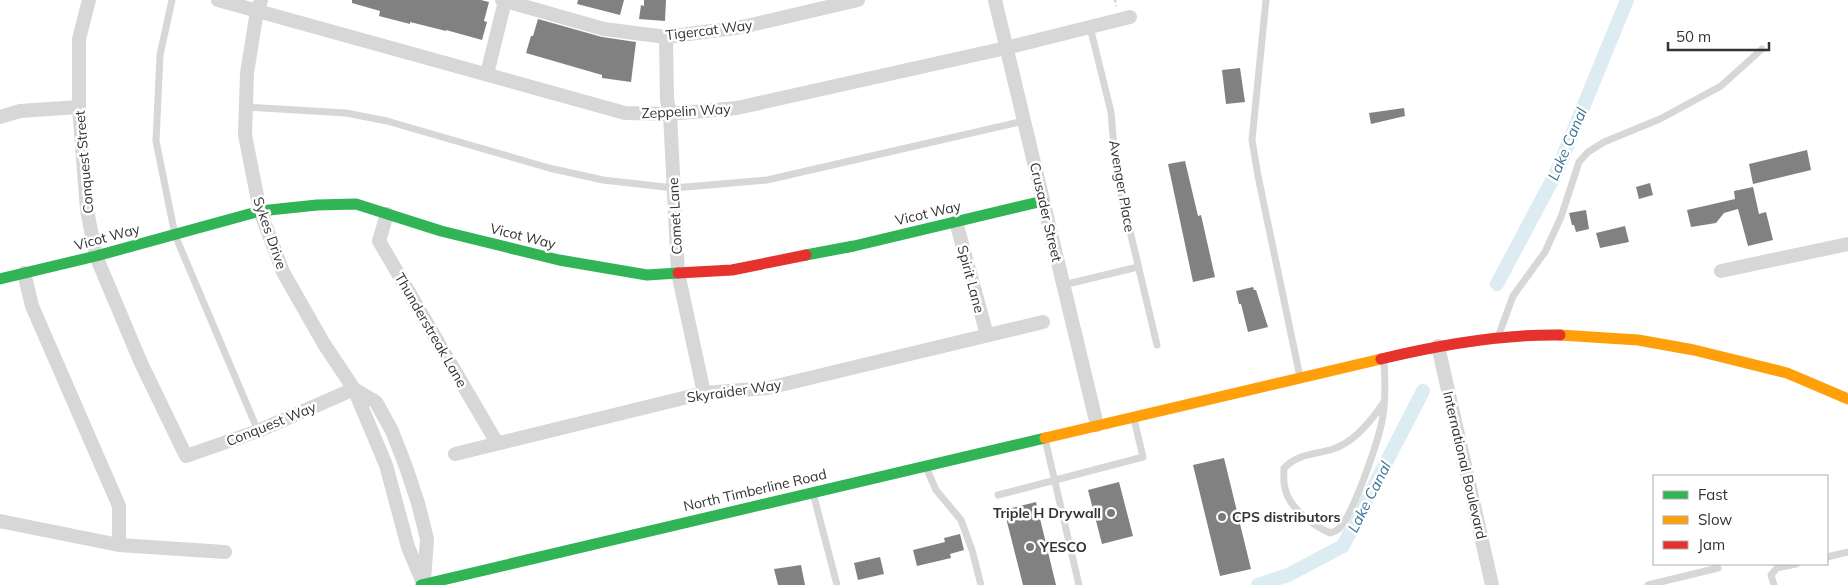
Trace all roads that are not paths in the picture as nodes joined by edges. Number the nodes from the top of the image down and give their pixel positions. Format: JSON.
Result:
{"nodes":[{"id":1,"x":89,"y":0,"type":"edge"},
{"id":2,"x":172,"y":0,"type":"edge"},
{"id":3,"x":218,"y":0,"type":"edge"},
{"id":4,"x":504,"y":0,"type":"edge"},
{"id":5,"x":858,"y":0,"type":"edge"},
{"id":6,"x":995,"y":0,"type":"edge"},
{"id":7,"x":1266,"y":0,"type":"edge"},
{"id":8,"x":260,"y":5,"type":"edge"},
{"id":9,"x":1130,"y":17,"type":"dead end"},
{"id":10,"x":1090,"y":27,"type":"junction"},
{"id":11,"x":666,"y":37,"type":"junction"},
{"id":12,"x":1006,"y":48,"type":"junction"},
{"id":13,"x":1762,"y":49,"type":"dead end"},
{"id":14,"x":487,"y":74,"type":"junction"},
{"id":15,"x":79,"y":107,"type":"junction"},
{"id":16,"x":246,"y":107,"type":"junction"},
{"id":17,"x":670,"y":114,"type":"junction"},
{"id":18,"x":0,"y":116,"type":"edge"},
{"id":19,"x":1024,"y":121,"type":"junction"},
{"id":20,"x":674,"y":188,"type":"junction"},
{"id":21,"x":1043,"y":201,"type":"junction"},
{"id":22,"x":260,"y":212,"type":"junction"},
{"id":23,"x":387,"y":214,"type":"junction"},
{"id":24,"x":956,"y":222,"type":"junction"},
{"id":25,"x":175,"y":235,"type":"junction"},
{"id":26,"x":1848,"y":244,"type":"edge"},
{"id":27,"x":96,"y":256,"type":"junction"},
{"id":28,"x":1138,"y":267,"type":"junction"},
{"id":29,"x":1721,"y":271,"type":"dead end"},
{"id":30,"x":24,"y":273,"type":"junction"},
{"id":31,"x":678,"y":273,"type":"junction"},
{"id":32,"x":0,"y":279,"type":"edge"},
{"id":33,"x":1063,"y":285,"type":"junction"},
{"id":34,"x":1043,"y":322,"type":"dead end"},
{"id":35,"x":986,"y":336,"type":"junction"},
{"id":36,"x":1498,"y":337,"type":"junction"},
{"id":37,"x":1157,"y":345,"type":"dead end"},
{"id":38,"x":1438,"y":346,"type":"junction"},
{"id":39,"x":1384,"y":358,"type":"junction"},
{"id":40,"x":1300,"y":377,"type":"junction"},
{"id":41,"x":354,"y":389,"type":"junction"},
{"id":42,"x":704,"y":393,"type":"junction"},
{"id":43,"x":1848,"y":399,"type":"edge"},
{"id":44,"x":1384,"y":402,"type":"junction"},
{"id":45,"x":1133,"y":416,"type":"junction"},
{"id":46,"x":1097,"y":425,"type":"junction"},
{"id":47,"x":258,"y":431,"type":"junction"},
{"id":48,"x":1045,"y":437,"type":"junction"},
{"id":49,"x":497,"y":443,"type":"junction"},
{"id":50,"x":455,"y":454,"type":"dead end"},
{"id":51,"x":186,"y":456,"type":"joint"},
{"id":52,"x":925,"y":465,"type":"junction"},
{"id":53,"x":1055,"y":480,"type":"junction"},
{"id":54,"x":813,"y":492,"type":"junction"},
{"id":55,"x":998,"y":495,"type":"dead end"},
{"id":56,"x":0,"y":521,"type":"edge"},
{"id":57,"x":120,"y":544,"type":"junction"},
{"id":58,"x":225,"y":552,"type":"dead end"},
{"id":59,"x":1848,"y":552,"type":"edge"},
{"id":60,"x":1828,"y":557,"type":"edge"},
{"id":61,"x":1791,"y":565,"type":"edge"},
{"id":62,"x":1718,"y":568,"type":"dead end"},
{"id":63,"x":423,"y":585,"type":"edge"},
{"id":64,"x":837,"y":585,"type":"edge"},
{"id":65,"x":981,"y":585,"type":"edge"},
{"id":66,"x":1079,"y":585,"type":"edge"},
{"id":67,"x":1492,"y":585,"type":"edge"},
{"id":68,"x":1648,"y":585,"type":"edge"},
{"id":69,"x":1774,"y":585,"type":"edge"}],
"edges":[{"from":1,"to":15,"type":"street","name":"Conquest Street"},
{"from":2,"to":25,"type":"lane"},
{"from":3,"to":8,"type":"street","name":"Zeppelin Way"},
{"from":4,"to":11,"type":"street","name":"Tigercat Way"},
{"from":4,"to":14,"type":"street"},
{"from":5,"to":11,"type":"street","name":"Tigercat Way"},
{"from":6,"to":12,"type":"street","name":"Crusader Street"},
{"from":7,"to":40,"type":"lane"},
{"from":8,"to":14,"type":"street","name":"Zeppelin Way"},
{"from":8,"to":16,"type":"street","name":"Sykes Drive"},
{"from":9,"to":10,"type":"street","name":"Zeppelin Way"},
{"from":10,"to":12,"type":"street","name":"Zeppelin Way"},
{"from":10,"to":28,"type":"lane","name":"Avenger Place"},
{"from":11,"to":17,"type":"street","name":"Comet Lane"},
{"from":12,"to":17,"type":"street","name":"Zeppelin Way"},
{"from":12,"to":19,"type":"street","name":"Crusader Street"},
{"from":13,"to":36,"type":"lane"},
{"from":14,"to":17,"type":"street","name":"Zeppelin Way"},
{"from":15,"to":18,"type":"street"},
{"from":15,"to":27,"type":"street","name":"Conquest Street"},
{"from":16,"to":20,"type":"lane"},
{"from":16,"to":22,"type":"street","name":"Sykes Drive"},
{"from":17,"to":20,"type":"street","name":"Comet Lane"},
{"from":19,"to":20,"type":"lane"},
{"from":19,"to":21,"type":"street","name":"Crusader Street"},
{"from":20,"to":31,"type":"street","name":"Comet Lane"},
{"from":21,"to":24,"type":"main road","name":"Vicot Way"},
{"from":21,"to":33,"type":"street","name":"Crusader Street"},
{"from":22,"to":23,"type":"main road","name":"Vicot Way"},
{"from":22,"to":25,"type":"main road","name":"Vicot Way"},
{"from":22,"to":41,"type":"street","name":"Sykes Drive"},
{"from":23,"to":31,"type":"main road","name":"Vicot Way"},
{"from":23,"to":49,"type":"street","name":"Thunderstreak Lane"},
{"from":24,"to":31,"type":"main road","name":"Vicot Way"},
{"from":24,"to":35,"type":"street","name":"Spirit Lane"},
{"from":25,"to":27,"type":"main road","name":"Vicot Way"},
{"from":25,"to":47,"type":"lane"},
{"from":26,"to":29,"type":"street"},
{"from":27,"to":30,"type":"main road","name":"Vicot Way"},
{"from":27,"to":51,"type":"street","name":"Conquest Street"},
{"from":28,"to":33,"type":"lane"},
{"from":28,"to":37,"type":"lane","name":"Avenger Place"},
{"from":30,"to":32,"type":"main road","name":"Vicot Way"},
{"from":30,"to":57,"type":"street"},
{"from":31,"to":42,"type":"street","name":"Comet Lane"},
{"from":33,"to":46,"type":"street","name":"Crusader Street"},
{"from":34,"to":35,"type":"street","name":"Skyraider Way"},
{"from":35,"to":42,"type":"street","name":"Skyraider Way"},
{"from":36,"to":38,"type":"main road","name":"North Timberline Road"},
{"from":36,"to":43,"type":"main road","name":"North Timberline Road"},
{"from":38,"to":39,"type":"main road","name":"North Timberline Road"},
{"from":38,"to":67,"type":"street","name":"International Boulevard"},
{"from":39,"to":40,"type":"main road","name":"North Timberline Road"},
{"from":39,"to":44,"type":"lane"},
{"from":40,"to":45,"type":"main road","name":"North Timberline Road"},
{"from":41,"to":47,"type":"street","name":"Conquest Way"},
{"from":41,"to":63,"type":"street"},
{"from":41,"to":63,"type":"street"},
{"from":42,"to":49,"type":"street","name":"Skyraider Way"},
{"from":44,"to":44,"type":"lane"},
{"from":45,"to":46,"type":"main road","name":"North Timberline Road"},
{"from":45,"to":53,"type":"lane"},
{"from":46,"to":48,"type":"main road","name":"North Timberline Road"},
{"from":47,"to":51,"type":"street","name":"Conquest Way"},
{"from":48,"to":52,"type":"main road","name":"North Timberline Road"},
{"from":48,"to":53,"type":"lane"},
{"from":49,"to":50,"type":"street","name":"Skyraider Way"},
{"from":52,"to":54,"type":"main road","name":"North Timberline Road"},
{"from":52,"to":65,"type":"lane"},
{"from":53,"to":55,"type":"lane"},
{"from":53,"to":66,"type":"lane"},
{"from":54,"to":63,"type":"main road","name":"North Timberline Road"},
{"from":54,"to":64,"type":"lane"},
{"from":56,"to":57,"type":"street"},
{"from":57,"to":58,"type":"street"},
{"from":59,"to":60,"type":"lane"},
{"from":61,"to":69,"type":"lane"},
{"from":62,"to":68,"type":"lane"}]}
